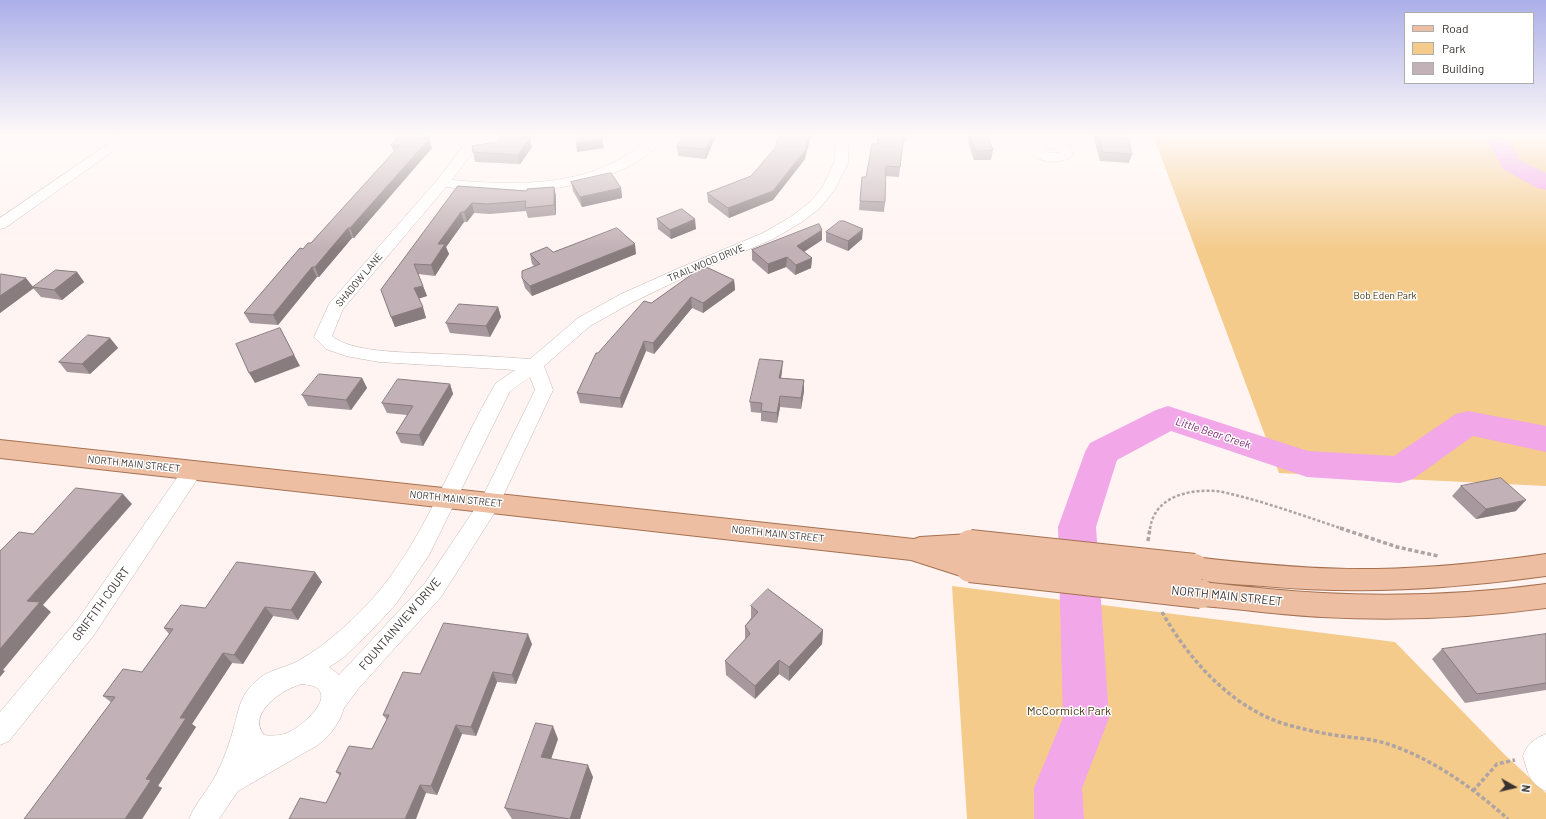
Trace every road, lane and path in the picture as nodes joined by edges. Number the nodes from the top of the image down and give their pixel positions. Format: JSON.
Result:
{"nodes":[{"id":1,"x":75,"y":173,"type":"edge"},
{"id":2,"x":449,"y":173,"type":"edge"},
{"id":3,"x":599,"y":173,"type":"edge"},
{"id":4,"x":836,"y":173,"type":"edge"},
{"id":5,"x":442,"y":182,"type":"junction"},
{"id":6,"x":0,"y":225,"type":"edge"},
{"id":7,"x":534,"y":365,"type":"junction"},
{"id":8,"x":0,"y":449,"type":"edge"},
{"id":9,"x":193,"y":470,"type":"junction"},
{"id":10,"x":446,"y":498,"type":"junction"},
{"id":11,"x":490,"y":503,"type":"junction"},
{"id":12,"x":970,"y":556,"type":"junction"},
{"id":13,"x":1546,"y":564,"type":"edge"},
{"id":14,"x":1546,"y":596,"type":"edge"},
{"id":15,"x":302,"y":672,"type":"junction"},
{"id":16,"x":333,"y":702,"type":"junction"},
{"id":17,"x":246,"y":729,"type":"junction"},
{"id":18,"x":0,"y":732,"type":"edge"},
{"id":19,"x":285,"y":748,"type":"junction"},
{"id":20,"x":1543,"y":760,"type":"edge"},
{"id":21,"x":228,"y":781,"type":"junction"},
{"id":22,"x":1473,"y":791,"type":"dead end"},
{"id":23,"x":203,"y":819,"type":"edge"}],
"edges":[{"from":1,"to":6,"type":"street"},
{"from":2,"to":5,"type":"street","name":"SHADOW LANE"},
{"from":3,"to":5,"type":"street"},
{"from":4,"to":7,"type":"street","name":"TRAILWOOD DRIVE"},
{"from":5,"to":7,"type":"street","name":"SHADOW LANE"},
{"from":7,"to":10,"type":"street","name":"TRAILWOOD DRIVE"},
{"from":7,"to":11,"type":"street"},
{"from":8,"to":9,"type":"main road","name":"NORTH MAIN STREET"},
{"from":9,"to":10,"type":"main road","name":"NORTH MAIN STREET"},
{"from":9,"to":18,"type":"street","name":"GRIFFITH COURT"},
{"from":10,"to":11,"type":"main road","name":"NORTH MAIN STREET"},
{"from":10,"to":15,"type":"street","name":"FOUNTAINVIEW DRIVE"},
{"from":11,"to":12,"type":"main road","name":"NORTH MAIN STREET"},
{"from":11,"to":16,"type":"street","name":"FOUNTAINVIEW DRIVE"},
{"from":12,"to":13,"type":"main road","name":"NORTH MAIN STREET","bridge":true},
{"from":12,"to":14,"type":"main road","name":"NORTH MAIN STREET","bridge":true},
{"from":15,"to":16,"type":"street","name":"FOUNTAINVIEW DRIVE"},
{"from":15,"to":17,"type":"street","name":"FOUNTAINVIEW DRIVE"},
{"from":16,"to":19,"type":"street","name":"FOUNTAINVIEW DRIVE"},
{"from":17,"to":19,"type":"street","name":"FOUNTAINVIEW DRIVE"},
{"from":17,"to":21,"type":"street","name":"FOUNTAINVIEW DRIVE"},
{"from":19,"to":21,"type":"street","name":"FOUNTAINVIEW DRIVE"},
{"from":20,"to":22,"type":"path"},
{"from":21,"to":23,"type":"street","name":"FOUNTAINVIEW DRIVE"}]}
